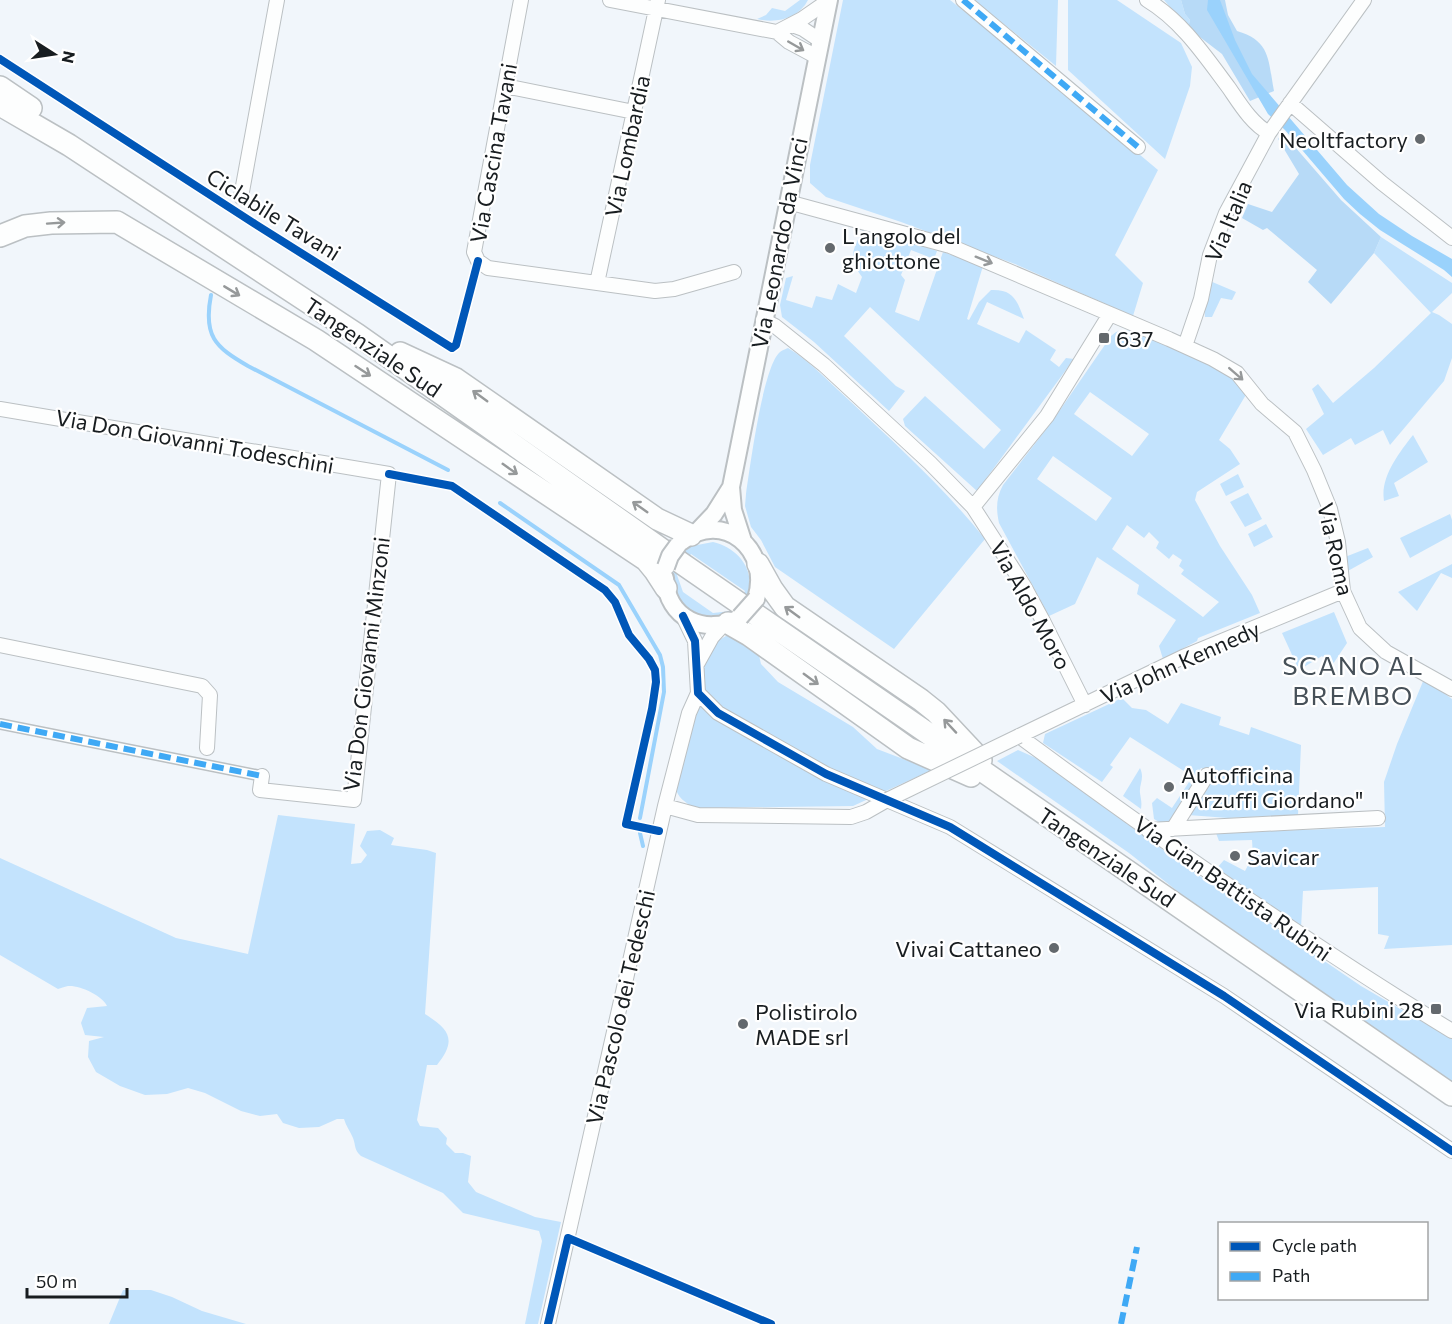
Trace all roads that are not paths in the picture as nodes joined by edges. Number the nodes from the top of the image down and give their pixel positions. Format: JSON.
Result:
{"nodes":[{"id":1,"x":277,"y":0,"type":"edge"},
{"id":2,"x":522,"y":0,"type":"edge"},
{"id":3,"x":610,"y":0,"type":"edge"},
{"id":4,"x":963,"y":0,"type":"edge"},
{"id":5,"x":1147,"y":0,"type":"edge"},
{"id":6,"x":1364,"y":0,"type":"edge"},
{"id":7,"x":829,"y":1,"type":"edge"},
{"id":8,"x":658,"y":5,"type":"edge"},
{"id":9,"x":792,"y":25,"type":"junction"},
{"id":10,"x":777,"y":32,"type":"junction"},
{"id":11,"x":821,"y":40,"type":"junction"},
{"id":12,"x":817,"y":57,"type":"junction"},
{"id":13,"x":505,"y":86,"type":"junction"},
{"id":14,"x":0,"y":87,"type":"edge"},
{"id":15,"x":1290,"y":103,"type":"junction"},
{"id":16,"x":0,"y":105,"type":"edge"},
{"id":17,"x":634,"y":112,"type":"junction"},
{"id":18,"x":1269,"y":133,"type":"junction"},
{"id":19,"x":1138,"y":147,"type":"dead end"},
{"id":20,"x":95,"y":163,"type":"junction"},
{"id":21,"x":127,"y":184,"type":"junction"},
{"id":22,"x":242,"y":197,"type":"dead end"},
{"id":23,"x":788,"y":202,"type":"junction"},
{"id":24,"x":0,"y":236,"type":"edge"},
{"id":25,"x":1452,"y":238,"type":"edge"},
{"id":26,"x":734,"y":272,"type":"dead end"},
{"id":27,"x":597,"y":283,"type":"junction"},
{"id":28,"x":1110,"y":314,"type":"junction"},
{"id":29,"x":763,"y":321,"type":"junction"},
{"id":30,"x":358,"y":335,"type":"junction"},
{"id":31,"x":316,"y":340,"type":"junction"},
{"id":32,"x":1185,"y":346,"type":"junction"},
{"id":33,"x":0,"y":409,"type":"edge"},
{"id":34,"x":389,"y":474,"type":"joint"},
{"id":35,"x":731,"y":487,"type":"junction"},
{"id":36,"x":973,"y":507,"type":"junction"},
{"id":37,"x":691,"y":536,"type":"junction"},
{"id":38,"x":742,"y":541,"type":"junction"},
{"id":39,"x":758,"y":564,"type":"junction"},
{"id":40,"x":666,"y":581,"type":"junction"},
{"id":41,"x":1343,"y":591,"type":"junction"},
{"id":42,"x":683,"y":616,"type":"junction"},
{"id":43,"x":732,"y":617,"type":"junction"},
{"id":44,"x":0,"y":645,"type":"edge"},
{"id":45,"x":696,"y":666,"type":"junction"},
{"id":46,"x":1452,"y":688,"type":"edge"},
{"id":47,"x":698,"y":693,"type":"junction"},
{"id":48,"x":1085,"y":705,"type":"junction"},
{"id":49,"x":0,"y":724,"type":"edge"},
{"id":50,"x":1019,"y":736,"type":"junction"},
{"id":51,"x":207,"y":748,"type":"dead end"},
{"id":52,"x":983,"y":772,"type":"junction"},
{"id":53,"x":1207,"y":775,"type":"dead end"},
{"id":54,"x":262,"y":776,"type":"joint"},
{"id":55,"x":887,"y":800,"type":"junction"},
{"id":56,"x":665,"y":806,"type":"junction"},
{"id":57,"x":1378,"y":818,"type":"dead end"},
{"id":58,"x":1173,"y":829,"type":"junction"},
{"id":59,"x":1148,"y":830,"type":"junction"},
{"id":60,"x":1452,"y":1031,"type":"edge"},
{"id":61,"x":1452,"y":1095,"type":"edge"},
{"id":62,"x":1452,"y":1150,"type":"edge"},
{"id":63,"x":548,"y":1324,"type":"edge"}],
"edges":[{"from":1,"to":22,"type":"street"},
{"from":2,"to":13,"type":"street","name":"Via Cascina Tavani"},
{"from":3,"to":8,"type":"street"},
{"from":4,"to":19,"type":"street"},
{"from":5,"to":18,"type":"street"},
{"from":6,"to":15,"type":"street","name":"Via Italia"},
{"from":7,"to":9,"type":"street"},
{"from":7,"to":11,"type":"street","name":"Via Leonardo da Vinci"},
{"from":8,"to":10,"type":"street"},
{"from":8,"to":17,"type":"street","name":"Via Lombardia"},
{"from":9,"to":10,"type":"street"},
{"from":9,"to":11,"type":"street"},
{"from":10,"to":12,"type":"street","one_way":true},
{"from":11,"to":12,"type":"street","name":"Via Leonardo da Vinci"},
{"from":12,"to":23,"type":"street","name":"Via Leonardo da Vinci"},
{"from":13,"to":17,"type":"street"},
{"from":13,"to":27,"type":"street","name":"Via Cascina Tavani"},
{"from":14,"to":20,"type":"highway"},
{"from":15,"to":18,"type":"street","name":"Via Italia"},
{"from":15,"to":25,"type":"street"},
{"from":16,"to":20,"type":"highway","name":"Tangenziale Sud"},
{"from":17,"to":27,"type":"street","name":"Via Lombardia"},
{"from":18,"to":32,"type":"street","name":"Via Italia"},
{"from":20,"to":21,"type":"highway","name":"Tangenziale Sud"},
{"from":21,"to":30,"type":"highway","name":"Tangenziale Sud"},
{"from":21,"to":31,"type":"highway"},
{"from":23,"to":28,"type":"street","name":"Via Roma","one_way":true},
{"from":23,"to":29,"type":"street","name":"Via Leonardo da Vinci"},
{"from":24,"to":31,"type":"highway","one_way":true},
{"from":26,"to":27,"type":"street","name":"Via Cascina Tavani"},
{"from":28,"to":32,"type":"street","name":"Via Roma"},
{"from":28,"to":36,"type":"street"},
{"from":29,"to":35,"type":"street","name":"Via Leonardo da Vinci"},
{"from":29,"to":36,"type":"street","name":"Via Aldo Moro"},
{"from":37,"to":30,"type":"highway","one_way":true},
{"from":30,"to":43,"type":"highway","name":"Tangenziale Sud"},
{"from":31,"to":40,"type":"highway","one_way":true},
{"from":32,"to":41,"type":"street","name":"Via Roma","one_way":true},
{"from":33,"to":34,"type":"street","name":"Via Don Giovanni Todeschini"},
{"from":34,"to":54,"type":"street","name":"Via Don Giovanni Minzoni"},
{"from":35,"to":37,"type":"street","name":"Via Leonardo da Vinci"},
{"from":35,"to":38,"type":"street","name":"Via Leonardo da Vinci"},
{"from":36,"to":48,"type":"street","name":"Via Aldo Moro"},
{"from":37,"to":38,"type":"street"},
{"from":37,"to":40,"type":"street","name":"Via Leonardo da Vinci","bridge":true},
{"from":38,"to":39,"type":"street","name":"Via Leonardo da Vinci"},
{"from":39,"to":43,"type":"street","bridge":true},
{"from":52,"to":39,"type":"highway","one_way":true},
{"from":40,"to":42,"type":"street"},
{"from":41,"to":46,"type":"street","name":"Via Roma"},
{"from":41,"to":48,"type":"street","name":"Via John Kennedy"},
{"from":42,"to":43,"type":"street"},
{"from":42,"to":45,"type":"street"},
{"from":43,"to":45,"type":"street"},
{"from":43,"to":52,"type":"highway","name":"Tangenziale Sud"},
{"from":43,"to":52,"type":"highway","one_way":true},
{"from":44,"to":51,"type":"street"},
{"from":45,"to":47,"type":"street"},
{"from":47,"to":55,"type":"street"},
{"from":47,"to":56,"type":"street","name":"Via Pascolo dei Tedeschi"},
{"from":48,"to":50,"type":"street","name":"Via John Kennedy"},
{"from":49,"to":54,"type":"street"},
{"from":50,"to":55,"type":"street","name":"Via John Kennedy","bridge":true},
{"from":50,"to":59,"type":"street","name":"Via Gian Battista Rubini"},
{"from":52,"to":61,"type":"highway","name":"Tangenziale Sud"},
{"from":53,"to":58,"type":"street"},
{"from":55,"to":56,"type":"street","name":"Via John Kennedy"},
{"from":55,"to":62,"type":"street"},
{"from":56,"to":63,"type":"street","name":"Via Pascolo dei Tedeschi"},
{"from":57,"to":58,"type":"street"},
{"from":58,"to":59,"type":"street"},
{"from":59,"to":60,"type":"street","name":"Via Gian Battista Rubini"}]}
